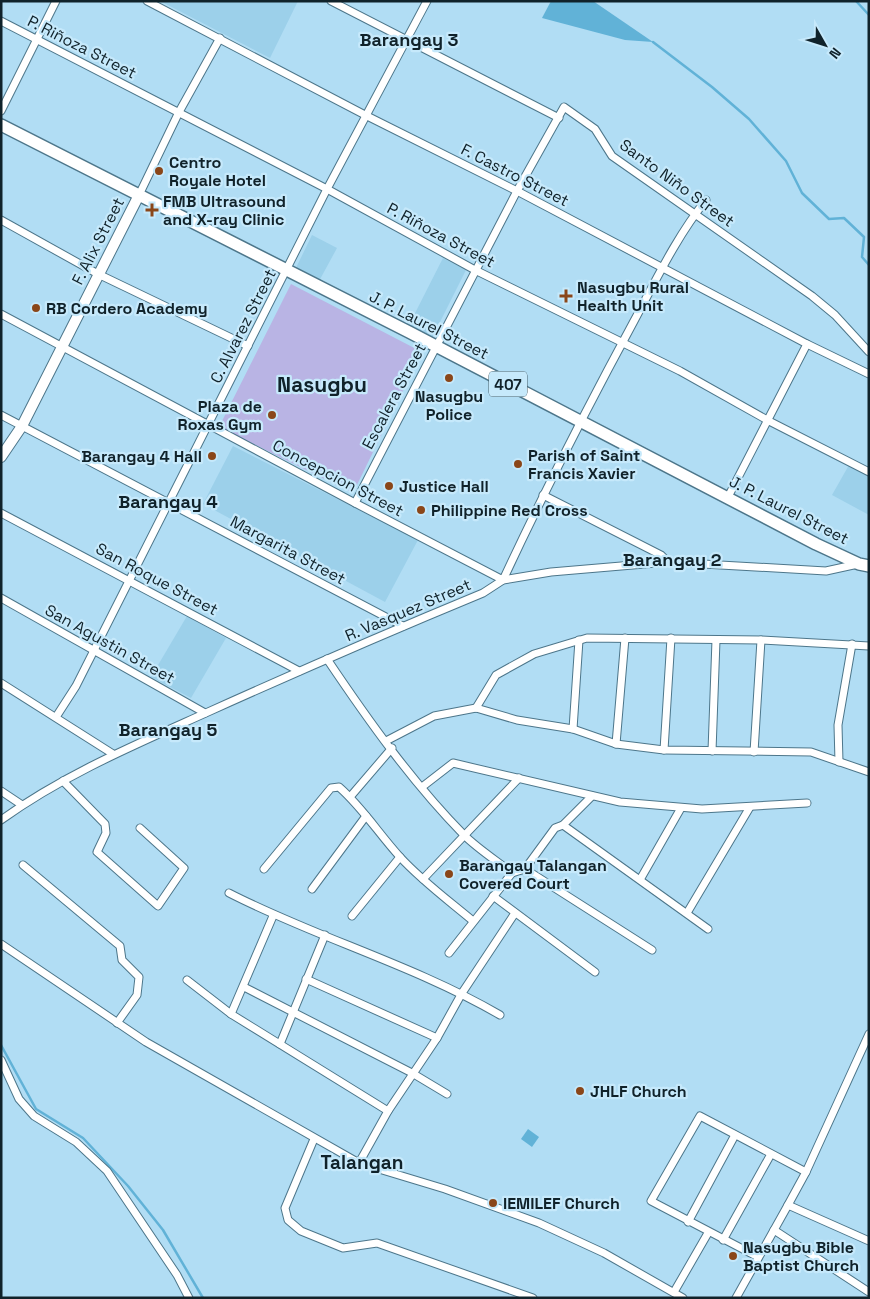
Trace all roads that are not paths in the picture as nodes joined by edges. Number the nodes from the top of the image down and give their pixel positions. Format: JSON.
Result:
{"nodes":[{"id":1,"x":56,"y":1,"type":"edge"},
{"id":2,"x":147,"y":1,"type":"edge"},
{"id":3,"x":331,"y":1,"type":"edge"},
{"id":4,"x":427,"y":1,"type":"edge"},
{"id":5,"x":1,"y":21,"type":"edge"},
{"id":6,"x":220,"y":38,"type":"junction"},
{"id":7,"x":36,"y":39,"type":"junction"},
{"id":8,"x":406,"y":40,"type":"junction"},
{"id":9,"x":1,"y":111,"type":"edge"},
{"id":10,"x":179,"y":112,"type":"junction"},
{"id":11,"x":367,"y":116,"type":"junction"},
{"id":12,"x":559,"y":118,"type":"junction"},
{"id":13,"x":1,"y":125,"type":"edge"},
{"id":14,"x":328,"y":189,"type":"junction"},
{"id":15,"x":517,"y":191,"type":"junction"},
{"id":16,"x":139,"y":195,"type":"junction"},
{"id":17,"x":706,"y":200,"type":"dead end"},
{"id":18,"x":694,"y":214,"type":"junction"},
{"id":19,"x":1,"y":220,"type":"edge"},
{"id":20,"x":663,"y":267,"type":"junction"},
{"id":21,"x":475,"y":270,"type":"junction"},
{"id":22,"x":286,"y":271,"type":"junction"},
{"id":23,"x":98,"y":274,"type":"junction"},
{"id":24,"x":1,"y":314,"type":"edge"},
{"id":25,"x":622,"y":343,"type":"junction"},
{"id":26,"x":807,"y":344,"type":"junction"},
{"id":27,"x":248,"y":346,"type":"junction"},
{"id":28,"x":62,"y":347,"type":"junction"},
{"id":29,"x":436,"y":347,"type":"junction"},
{"id":30,"x":869,"y":352,"type":"edge"},
{"id":31,"x":869,"y":374,"type":"edge"},
{"id":32,"x":1,"y":415,"type":"edge"},
{"id":33,"x":769,"y":421,"type":"junction"},
{"id":34,"x":581,"y":422,"type":"junction"},
{"id":35,"x":209,"y":424,"type":"junction"},
{"id":36,"x":22,"y":426,"type":"junction"},
{"id":37,"x":1,"y":457,"type":"edge"},
{"id":38,"x":869,"y":472,"type":"edge"},
{"id":39,"x":543,"y":495,"type":"junction"},
{"id":40,"x":728,"y":497,"type":"junction"},
{"id":41,"x":168,"y":502,"type":"junction"},
{"id":42,"x":355,"y":503,"type":"junction"},
{"id":43,"x":1,"y":513,"type":"edge"},
{"id":44,"x":668,"y":562,"type":"junction"},
{"id":45,"x":864,"y":565,"type":"edge"},
{"id":46,"x":130,"y":580,"type":"junction"},
{"id":47,"x":504,"y":580,"type":"junction"},
{"id":48,"x":1,"y":598,"type":"edge"},
{"id":49,"x":403,"y":626,"type":"junction"},
{"id":50,"x":625,"y":638,"type":"junction"},
{"id":51,"x":671,"y":638,"type":"junction"},
{"id":52,"x":579,"y":640,"type":"junction"},
{"id":53,"x":716,"y":640,"type":"junction"},
{"id":54,"x":761,"y":640,"type":"junction"},
{"id":55,"x":852,"y":644,"type":"junction"},
{"id":56,"x":869,"y":646,"type":"edge"},
{"id":57,"x":92,"y":650,"type":"junction"},
{"id":58,"x":327,"y":659,"type":"junction"},
{"id":59,"x":298,"y":671,"type":"junction"},
{"id":60,"x":1,"y":683,"type":"edge"},
{"id":61,"x":476,"y":708,"type":"junction"},
{"id":62,"x":205,"y":713,"type":"junction"},
{"id":63,"x":56,"y":717,"type":"junction"},
{"id":64,"x":573,"y":729,"type":"junction"},
{"id":65,"x":386,"y":741,"type":"junction"},
{"id":66,"x":616,"y":744,"type":"junction"},
{"id":67,"x":392,"y":748,"type":"junction"},
{"id":68,"x":664,"y":750,"type":"junction"},
{"id":69,"x":712,"y":751,"type":"junction"},
{"id":70,"x":754,"y":752,"type":"junction"},
{"id":71,"x":113,"y":754,"type":"junction"},
{"id":72,"x":839,"y":762,"type":"junction"},
{"id":73,"x":869,"y":772,"type":"edge"},
{"id":74,"x":519,"y":778,"type":"junction"},
{"id":75,"x":63,"y":781,"type":"junction"},
{"id":76,"x":422,"y":787,"type":"junction"},
{"id":77,"x":1,"y":791,"type":"edge"},
{"id":78,"x":350,"y":796,"type":"junction"},
{"id":79,"x":592,"y":796,"type":"junction"},
{"id":80,"x":807,"y":803,"type":"dead end"},
{"id":81,"x":22,"y":805,"type":"junction"},
{"id":82,"x":750,"y":807,"type":"junction"},
{"id":83,"x":682,"y":808,"type":"junction"},
{"id":84,"x":366,"y":816,"type":"junction"},
{"id":85,"x":1,"y":820,"type":"edge"},
{"id":86,"x":563,"y":825,"type":"junction"},
{"id":87,"x":140,"y":828,"type":"dead end"},
{"id":88,"x":465,"y":836,"type":"junction"},
{"id":89,"x":400,"y":857,"type":"junction"},
{"id":90,"x":23,"y":865,"type":"dead end"},
{"id":91,"x":264,"y":868,"type":"dead end"},
{"id":92,"x":525,"y":869,"type":"junction"},
{"id":93,"x":512,"y":873,"type":"junction"},
{"id":94,"x":641,"y":878,"type":"junction"},
{"id":95,"x":423,"y":879,"type":"junction"},
{"id":96,"x":312,"y":889,"type":"dead end"},
{"id":97,"x":230,"y":893,"type":"dead end"},
{"id":98,"x":493,"y":896,"type":"junction"},
{"id":99,"x":515,"y":913,"type":"junction"},
{"id":100,"x":687,"y":913,"type":"junction"},
{"id":101,"x":274,"y":916,"type":"junction"},
{"id":102,"x":352,"y":916,"type":"dead end"},
{"id":103,"x":473,"y":921,"type":"junction"},
{"id":104,"x":708,"y":928,"type":"dead end"},
{"id":105,"x":324,"y":935,"type":"junction"},
{"id":106,"x":1,"y":944,"type":"edge"},
{"id":107,"x":652,"y":950,"type":"dead end"},
{"id":108,"x":449,"y":953,"type":"dead end"},
{"id":109,"x":595,"y":972,"type":"dead end"},
{"id":110,"x":306,"y":979,"type":"junction"},
{"id":111,"x":187,"y":980,"type":"dead end"},
{"id":112,"x":244,"y":987,"type":"junction"},
{"id":113,"x":462,"y":993,"type":"junction"},
{"id":114,"x":292,"y":1012,"type":"junction"},
{"id":115,"x":231,"y":1014,"type":"junction"},
{"id":116,"x":500,"y":1015,"type":"dead end"},
{"id":117,"x":117,"y":1023,"type":"junction"},
{"id":118,"x":869,"y":1034,"type":"edge"},
{"id":119,"x":437,"y":1038,"type":"junction"},
{"id":120,"x":280,"y":1044,"type":"junction"},
{"id":121,"x":1,"y":1060,"type":"edge"},
{"id":122,"x":412,"y":1073,"type":"junction"},
{"id":123,"x":447,"y":1094,"type":"dead end"},
{"id":124,"x":388,"y":1111,"type":"junction"},
{"id":125,"x":735,"y":1134,"type":"junction"},
{"id":126,"x":314,"y":1139,"type":"junction"},
{"id":127,"x":771,"y":1154,"type":"junction"},
{"id":128,"x":359,"y":1163,"type":"junction"},
{"id":129,"x":806,"y":1172,"type":"junction"},
{"id":130,"x":788,"y":1205,"type":"junction"},
{"id":131,"x":688,"y":1222,"type":"junction"},
{"id":132,"x":774,"y":1230,"type":"junction"},
{"id":133,"x":708,"y":1233,"type":"junction"},
{"id":134,"x":723,"y":1240,"type":"junction"},
{"id":135,"x":869,"y":1241,"type":"edge"},
{"id":136,"x":758,"y":1257,"type":"junction"},
{"id":137,"x":671,"y":1291,"type":"junction"},
{"id":138,"x":869,"y":1292,"type":"edge"},
{"id":139,"x":189,"y":1298,"type":"edge"},
{"id":140,"x":533,"y":1298,"type":"edge"},
{"id":141,"x":667,"y":1298,"type":"edge"},
{"id":142,"x":683,"y":1298,"type":"edge"},
{"id":143,"x":736,"y":1298,"type":"edge"}],
"edges":[{"from":1,"to":7,"type":"street"},
{"from":2,"to":6,"type":"street","name":"F. Castro Street"},
{"from":3,"to":8,"type":"street"},
{"from":4,"to":8,"type":"street","name":"C. Alvarez Street"},
{"from":5,"to":7,"type":"street","name":"P. Riñoza Street"},
{"from":6,"to":10,"type":"street","name":"F. Alix Street"},
{"from":6,"to":11,"type":"street","name":"F. Castro Street"},
{"from":7,"to":9,"type":"street"},
{"from":7,"to":10,"type":"street","name":"P. Riñoza Street"},
{"from":8,"to":11,"type":"street","name":"C. Alvarez Street"},
{"from":8,"to":12,"type":"street"},
{"from":10,"to":14,"type":"street","name":"P. Riñoza Street"},
{"from":10,"to":16,"type":"street","name":"F. Alix Street"},
{"from":11,"to":14,"type":"street","name":"C. Alvarez Street"},
{"from":11,"to":15,"type":"street","name":"F. Castro Street"},
{"from":12,"to":15,"type":"street","name":"Escalera Street"},
{"from":12,"to":18,"type":"street","name":"Santo Niño Street"},
{"from":13,"to":16,"type":"main road","name":"J. P. Laurel Street","number":"407"},
{"from":14,"to":21,"type":"street","name":"P. Riñoza Street"},
{"from":14,"to":22,"type":"street","name":"C. Alvarez Street"},
{"from":15,"to":20,"type":"street","name":"F. Castro Street"},
{"from":15,"to":21,"type":"street","name":"Escalera Street"},
{"from":16,"to":22,"type":"main road","name":"J. P. Laurel Street","number":"407"},
{"from":16,"to":23,"type":"main road","name":"F. Alix Street"},
{"from":17,"to":18,"type":"street"},
{"from":18,"to":20,"type":"street"},
{"from":18,"to":30,"type":"street","name":"Santo Niño Street"},
{"from":19,"to":23,"type":"street"},
{"from":20,"to":25,"type":"street"},
{"from":20,"to":26,"type":"street","name":"F. Castro Street"},
{"from":21,"to":25,"type":"street","name":"P. Riñoza Street"},
{"from":21,"to":29,"type":"street","name":"Escalera Street"},
{"from":22,"to":27,"type":"street","name":"C. Alvarez Street"},
{"from":22,"to":29,"type":"main road","name":"J. P. Laurel Street","number":"407"},
{"from":23,"to":27,"type":"street"},
{"from":23,"to":28,"type":"main road","name":"F. Alix Street"},
{"from":24,"to":28,"type":"street","name":"Concepcion Street"},
{"from":25,"to":33,"type":"street","name":"P. Riñoza Street"},
{"from":25,"to":34,"type":"street"},
{"from":26,"to":31,"type":"street","name":"F. Castro Street"},
{"from":26,"to":33,"type":"street"},
{"from":27,"to":35,"type":"street","name":"C. Alvarez Street"},
{"from":28,"to":35,"type":"street","name":"Concepcion Street"},
{"from":28,"to":36,"type":"main road","name":"F. Alix Street"},
{"from":29,"to":34,"type":"main road","name":"J. P. Laurel Street","number":"407"},
{"from":29,"to":42,"type":"street","name":"Escalera Street"},
{"from":32,"to":36,"type":"street","name":"Margarita Street"},
{"from":33,"to":38,"type":"street","name":"P. Riñoza Street"},
{"from":33,"to":40,"type":"street"},
{"from":34,"to":39,"type":"street"},
{"from":34,"to":40,"type":"main road","name":"J. P. Laurel Street","number":"407"},
{"from":35,"to":41,"type":"street","name":"C. Alvarez Street"},
{"from":35,"to":42,"type":"street","name":"Concepcion Street"},
{"from":36,"to":37,"type":"main road","name":"F. Alix Street"},
{"from":36,"to":41,"type":"street","name":"Margarita Street"},
{"from":39,"to":44,"type":"street"},
{"from":39,"to":47,"type":"street"},
{"from":40,"to":45,"type":"main road","name":"J. P. Laurel Street","number":"407"},
{"from":41,"to":46,"type":"street","name":"C. Alvarez Street"},
{"from":41,"to":49,"type":"street","name":"Margarita Street"},
{"from":42,"to":47,"type":"street","name":"Concepcion Street"},
{"from":43,"to":46,"type":"street","name":"San Roque Street"},
{"from":44,"to":45,"type":"street","name":"R. Vasquez Street"},
{"from":44,"to":47,"type":"street","name":"R. Vasquez Street"},
{"from":46,"to":57,"type":"street","name":"C. Alvarez Street"},
{"from":46,"to":59,"type":"street","name":"San Roque Street"},
{"from":47,"to":49,"type":"street","name":"R. Vasquez Street"},
{"from":48,"to":57,"type":"street","name":"San Agustin Street"},
{"from":49,"to":58,"type":"street","name":"R. Vasquez Street"},
{"from":50,"to":51,"type":"street"},
{"from":50,"to":52,"type":"street"},
{"from":50,"to":66,"type":"street"},
{"from":51,"to":53,"type":"street"},
{"from":51,"to":68,"type":"street"},
{"from":52,"to":61,"type":"street"},
{"from":52,"to":64,"type":"street"},
{"from":53,"to":54,"type":"street"},
{"from":53,"to":69,"type":"street"},
{"from":54,"to":55,"type":"street"},
{"from":54,"to":70,"type":"street"},
{"from":55,"to":56,"type":"street"},
{"from":55,"to":72,"type":"street"},
{"from":57,"to":62,"type":"street","name":"San Agustin Street"},
{"from":57,"to":63,"type":"street","name":"C. Alvarez Street"},
{"from":58,"to":59,"type":"street","name":"R. Vasquez Street"},
{"from":58,"to":65,"type":"street"},
{"from":59,"to":62,"type":"street","name":"R. Vasquez Street"},
{"from":60,"to":63,"type":"street"},
{"from":61,"to":64,"type":"street"},
{"from":61,"to":65,"type":"street"},
{"from":62,"to":71,"type":"street","name":"R. Vasquez Street"},
{"from":63,"to":71,"type":"street"},
{"from":64,"to":66,"type":"street"},
{"from":65,"to":67,"type":"street"},
{"from":66,"to":68,"type":"street"},
{"from":67,"to":76,"type":"street"},
{"from":67,"to":78,"type":"street"},
{"from":68,"to":69,"type":"street"},
{"from":69,"to":70,"type":"street"},
{"from":70,"to":72,"type":"street"},
{"from":71,"to":75,"type":"street","name":"R. Vasquez Street"},
{"from":72,"to":73,"type":"street"},
{"from":74,"to":76,"type":"street"},
{"from":74,"to":79,"type":"street"},
{"from":74,"to":88,"type":"street"},
{"from":75,"to":81,"type":"street","name":"R. Vasquez Street"},
{"from":75,"to":87,"type":"street"},
{"from":76,"to":88,"type":"street"},
{"from":77,"to":81,"type":"street"},
{"from":78,"to":84,"type":"street"},
{"from":78,"to":91,"type":"street"},
{"from":79,"to":83,"type":"street"},
{"from":79,"to":86,"type":"street"},
{"from":80,"to":82,"type":"street"},
{"from":81,"to":85,"type":"street","name":"R. Vasquez Street"},
{"from":82,"to":83,"type":"street"},
{"from":82,"to":100,"type":"street"},
{"from":83,"to":94,"type":"street"},
{"from":84,"to":89,"type":"street"},
{"from":84,"to":96,"type":"street"},
{"from":86,"to":92,"type":"street"},
{"from":86,"to":94,"type":"street"},
{"from":88,"to":93,"type":"street"},
{"from":88,"to":95,"type":"street"},
{"from":89,"to":95,"type":"street"},
{"from":89,"to":102,"type":"street"},
{"from":90,"to":117,"type":"street"},
{"from":92,"to":93,"type":"street"},
{"from":92,"to":107,"type":"street"},
{"from":93,"to":98,"type":"street"},
{"from":94,"to":100,"type":"street"},
{"from":95,"to":103,"type":"street"},
{"from":97,"to":101,"type":"street"},
{"from":98,"to":99,"type":"street"},
{"from":98,"to":103,"type":"street"},
{"from":99,"to":109,"type":"street"},
{"from":99,"to":113,"type":"street"},
{"from":100,"to":104,"type":"street"},
{"from":101,"to":105,"type":"street"},
{"from":101,"to":112,"type":"street"},
{"from":103,"to":108,"type":"street"},
{"from":105,"to":110,"type":"street"},
{"from":105,"to":113,"type":"street"},
{"from":106,"to":117,"type":"street"},
{"from":110,"to":114,"type":"street"},
{"from":110,"to":119,"type":"street"},
{"from":111,"to":115,"type":"street"},
{"from":112,"to":114,"type":"street"},
{"from":112,"to":115,"type":"street"},
{"from":113,"to":116,"type":"street"},
{"from":113,"to":119,"type":"street"},
{"from":114,"to":120,"type":"street"},
{"from":114,"to":122,"type":"street"},
{"from":115,"to":120,"type":"street"},
{"from":117,"to":126,"type":"street"},
{"from":118,"to":129,"type":"street"},
{"from":119,"to":122,"type":"street"},
{"from":120,"to":124,"type":"street"},
{"from":121,"to":139,"type":"street"},
{"from":122,"to":123,"type":"street"},
{"from":122,"to":124,"type":"street"},
{"from":124,"to":128,"type":"street"},
{"from":125,"to":127,"type":"street"},
{"from":125,"to":131,"type":"street"},
{"from":125,"to":131,"type":"street"},
{"from":126,"to":128,"type":"street"},
{"from":126,"to":140,"type":"street"},
{"from":127,"to":129,"type":"street"},
{"from":127,"to":134,"type":"street"},
{"from":128,"to":137,"type":"street"},
{"from":129,"to":130,"type":"street"},
{"from":130,"to":132,"type":"street"},
{"from":130,"to":135,"type":"street"},
{"from":131,"to":133,"type":"street"},
{"from":132,"to":136,"type":"street"},
{"from":132,"to":138,"type":"street"},
{"from":133,"to":134,"type":"street"},
{"from":133,"to":137,"type":"street"},
{"from":134,"to":136,"type":"street"},
{"from":136,"to":143,"type":"street"},
{"from":137,"to":141,"type":"street"},
{"from":137,"to":142,"type":"street"}]}
